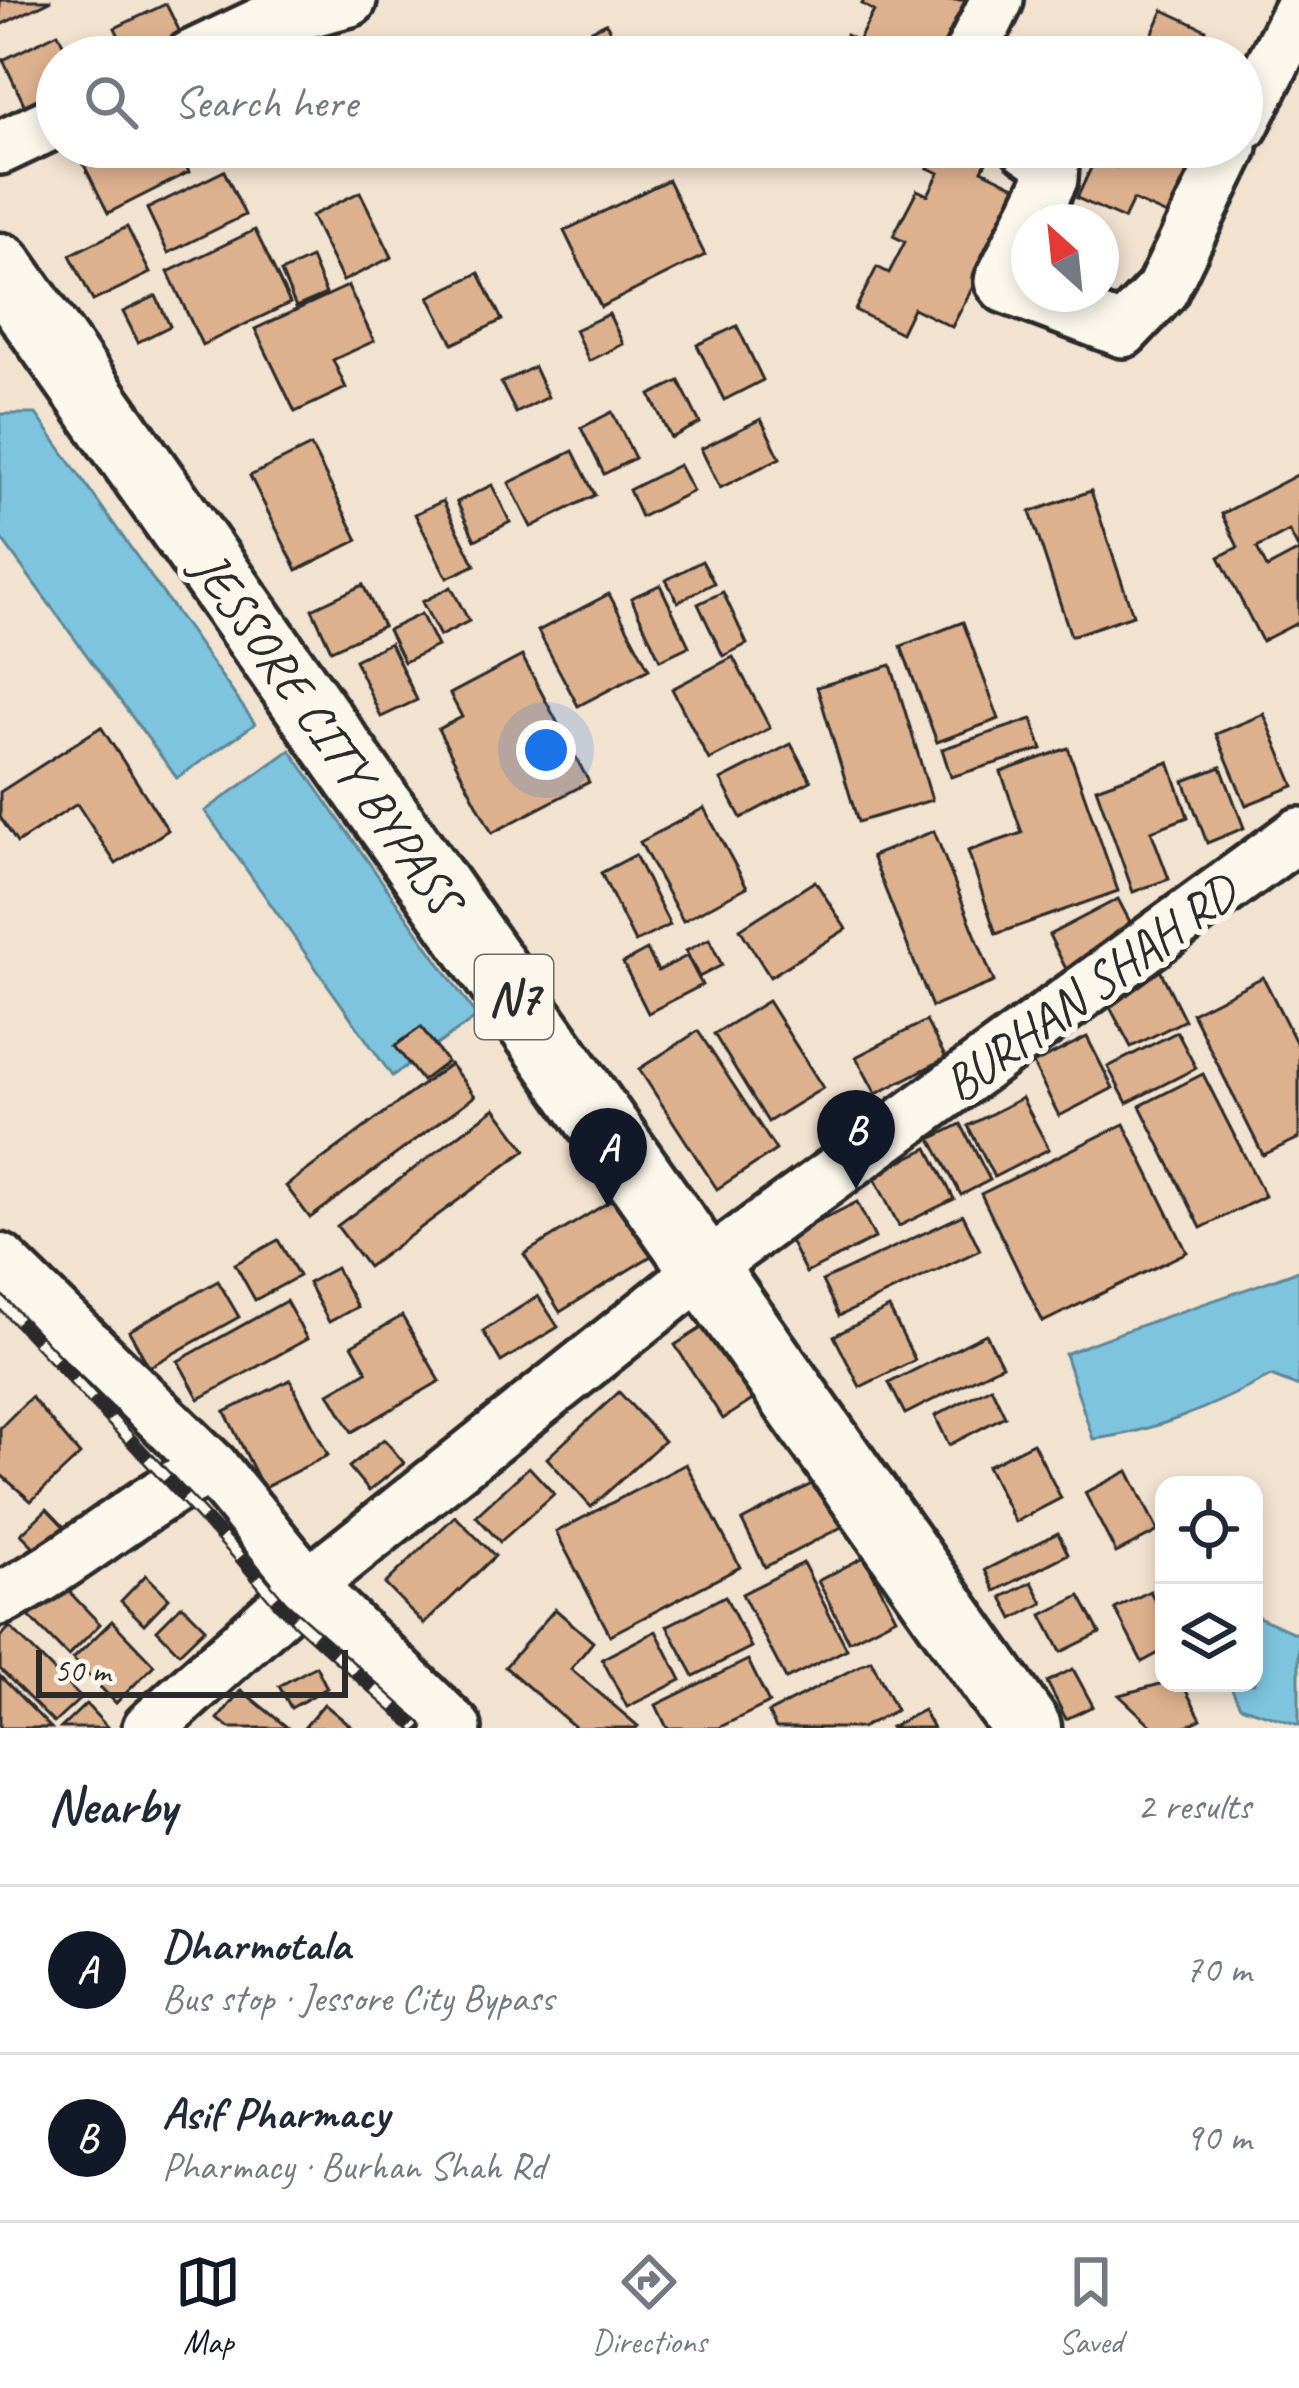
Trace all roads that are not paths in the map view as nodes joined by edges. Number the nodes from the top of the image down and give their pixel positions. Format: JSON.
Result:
{"nodes":[{"id":1,"x":350,"y":0,"type":"edge"},
{"id":2,"x":997,"y":0,"type":"edge"},
{"id":3,"x":1299,"y":11,"type":"edge"},
{"id":4,"x":235,"y":36,"type":"edge"},
{"id":5,"x":979,"y":36,"type":"edge"},
{"id":6,"x":1263,"y":83,"type":"edge"},
{"id":7,"x":36,"y":131,"type":"edge"},
{"id":8,"x":0,"y":148,"type":"edge"},
{"id":9,"x":1052,"y":168,"type":"edge"},
{"id":10,"x":1222,"y":168,"type":"edge"},
{"id":11,"x":1039,"y":204,"type":"edge"},
{"id":12,"x":1011,"y":261,"type":"edge"},
{"id":13,"x":0,"y":267,"type":"edge"},
{"id":14,"x":1011,"y":289,"type":"edge"},
{"id":15,"x":1072,"y":312,"type":"edge"},
{"id":16,"x":1299,"y":834,"type":"edge"},
{"id":17,"x":0,"y":1259,"type":"edge"},
{"id":18,"x":705,"y":1268,"type":"junction"},
{"id":19,"x":212,"y":1467,"type":"junction"},
{"id":20,"x":308,"y":1585,"type":"junction"},
{"id":21,"x":0,"y":1599,"type":"edge"},
{"id":22,"x":148,"y":1728,"type":"edge"},
{"id":23,"x":455,"y":1728,"type":"edge"},
{"id":24,"x":1028,"y":1728,"type":"edge"}],
"edges":[{"from":1,"to":4,"type":"street"},
{"from":2,"to":5,"type":"street"},
{"from":3,"to":6,"type":"street"},
{"from":7,"to":8,"type":"street"},
{"from":9,"to":11,"type":"street"},
{"from":10,"to":15,"type":"street"},
{"from":12,"to":14,"type":"street"},
{"from":13,"to":18,"type":"highway","name":"JESSORE CITY BYPASS","number":"N7"},
{"from":16,"to":18,"type":"street","name":"BURHAN SHAH RD"},
{"from":17,"to":19,"type":"street"},
{"from":18,"to":20,"type":"street","name":"BURHAN SHAH RD"},
{"from":18,"to":24,"type":"highway","name":"JESSORE CITY BYPASS","number":"N7"},
{"from":19,"to":20,"type":"street"},
{"from":19,"to":21,"type":"street"},
{"from":20,"to":22,"type":"street","name":"BURHAN SHAH RD"},
{"from":20,"to":23,"type":"street"}]}
